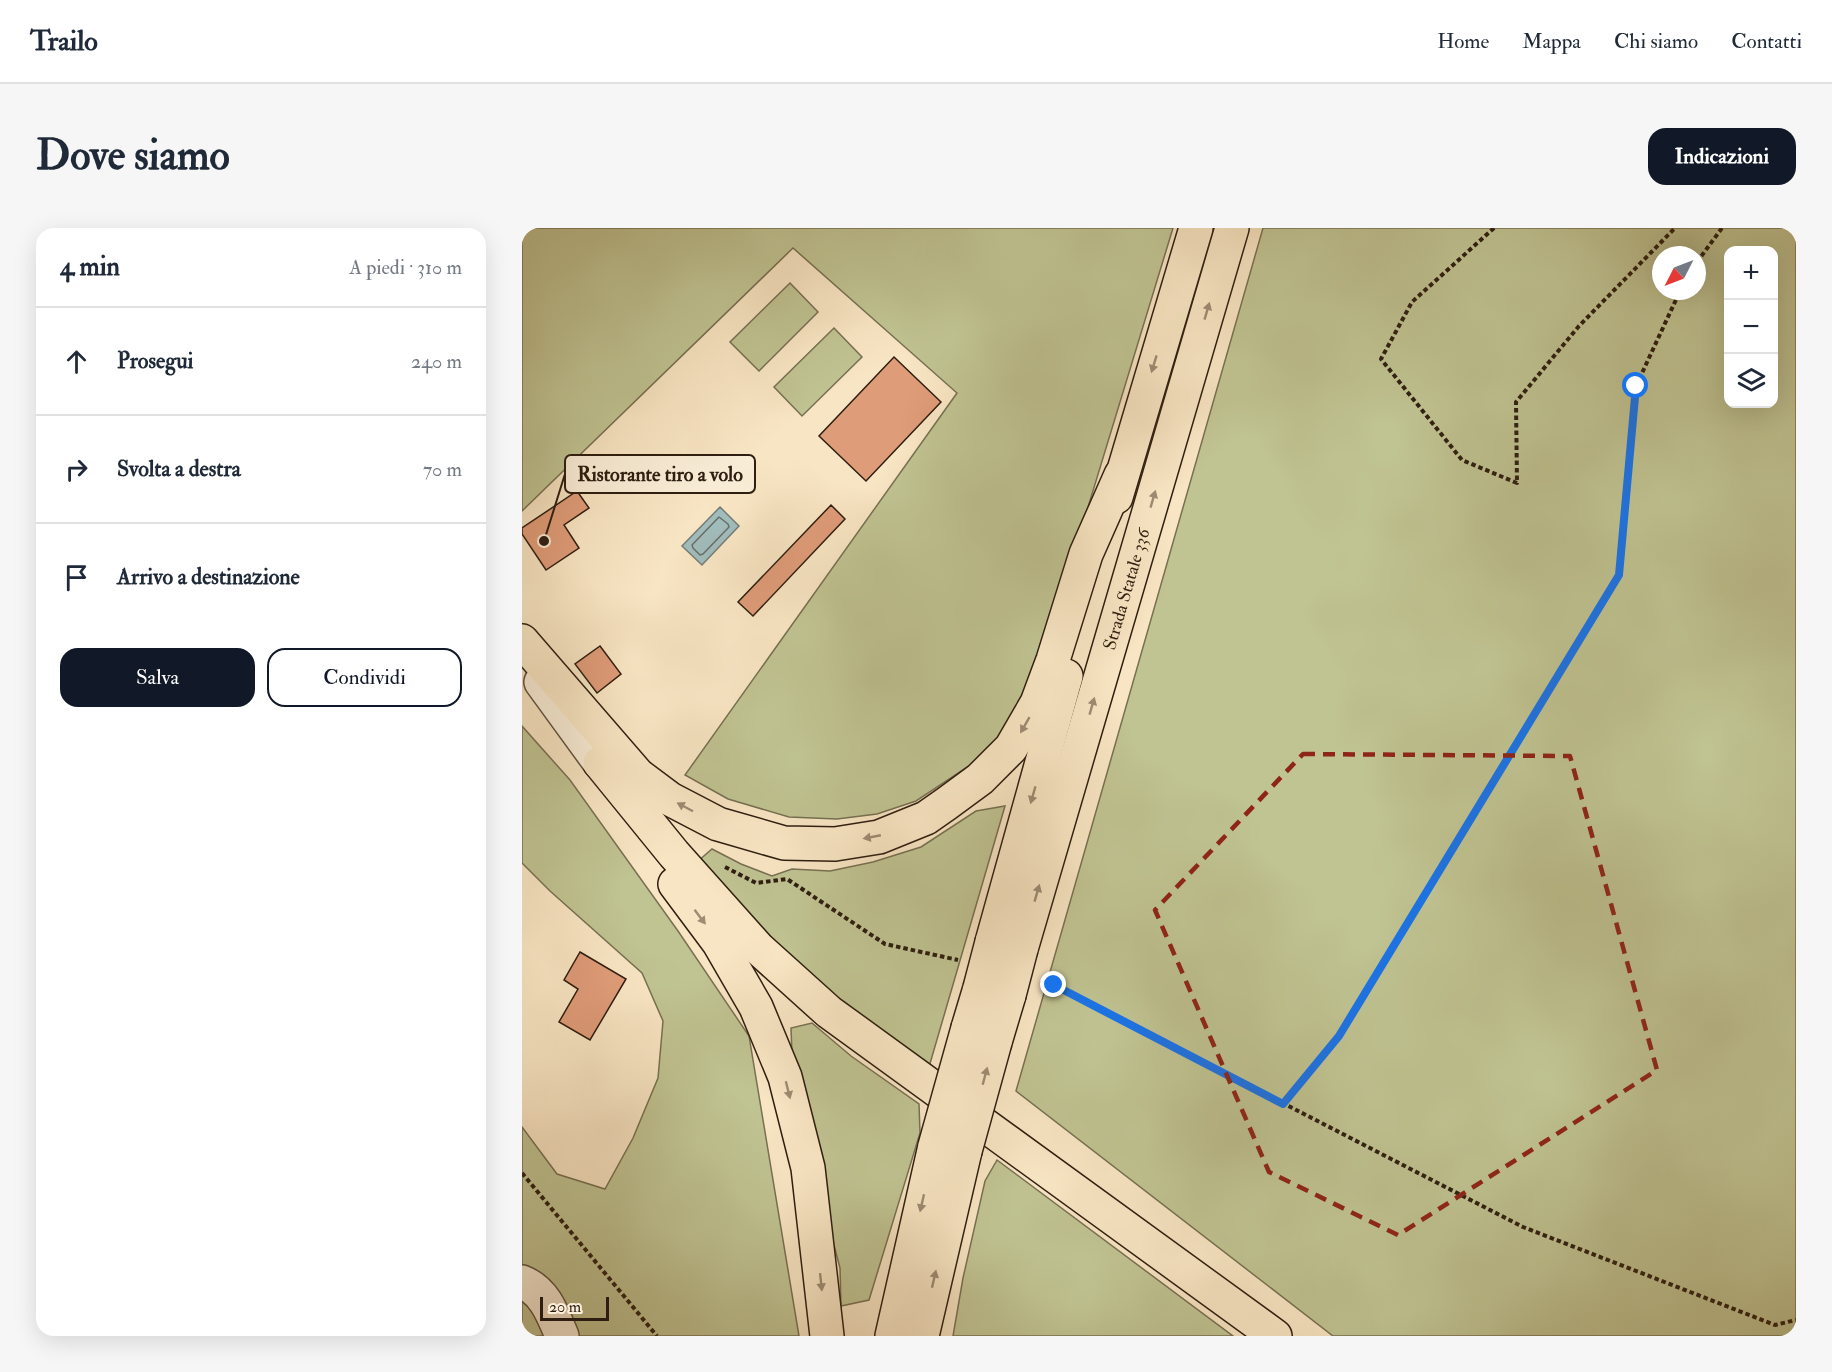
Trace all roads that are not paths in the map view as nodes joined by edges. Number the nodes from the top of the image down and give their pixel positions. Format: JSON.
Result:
{"nodes":[{"id":1,"x":1196,"y":228,"type":"edge"},
{"id":2,"x":1232,"y":228,"type":"edge"},
{"id":3,"x":1121,"y":475,"type":"junction"},
{"id":4,"x":522,"y":641,"type":"edge"},
{"id":5,"x":522,"y":657,"type":"edge"},
{"id":6,"x":600,"y":763,"type":"junction"},
{"id":7,"x":1007,"y":971,"type":"junction"},
{"id":8,"x":950,"y":1149,"type":"junction"},
{"id":9,"x":522,"y":1282,"type":"edge"},
{"id":10,"x":924,"y":1328,"type":"edge"},
{"id":11,"x":562,"y":1336,"type":"edge"},
{"id":12,"x":827,"y":1336,"type":"edge"},
{"id":13,"x":892,"y":1336,"type":"edge"},
{"id":14,"x":1275,"y":1336,"type":"edge"}],
"edges":[{"from":1,"to":3,"type":"highway","name":"Strada Statale 336","one_way":true},
{"from":7,"to":2,"type":"highway","name":"Strada Statale 336","one_way":true},
{"from":3,"to":4,"type":"highway","one_way":true},
{"from":3,"to":7,"type":"highway","name":"Strada Statale 336","one_way":true},
{"from":5,"to":6,"type":"street"},
{"from":6,"to":12,"type":"highway","one_way":true},
{"from":6,"to":14,"type":"highway"},
{"from":7,"to":8,"type":"highway","bridge":true},
{"from":10,"to":8,"type":"highway","one_way":true},
{"from":8,"to":13,"type":"highway","one_way":true},
{"from":9,"to":11,"type":"street"}]}
